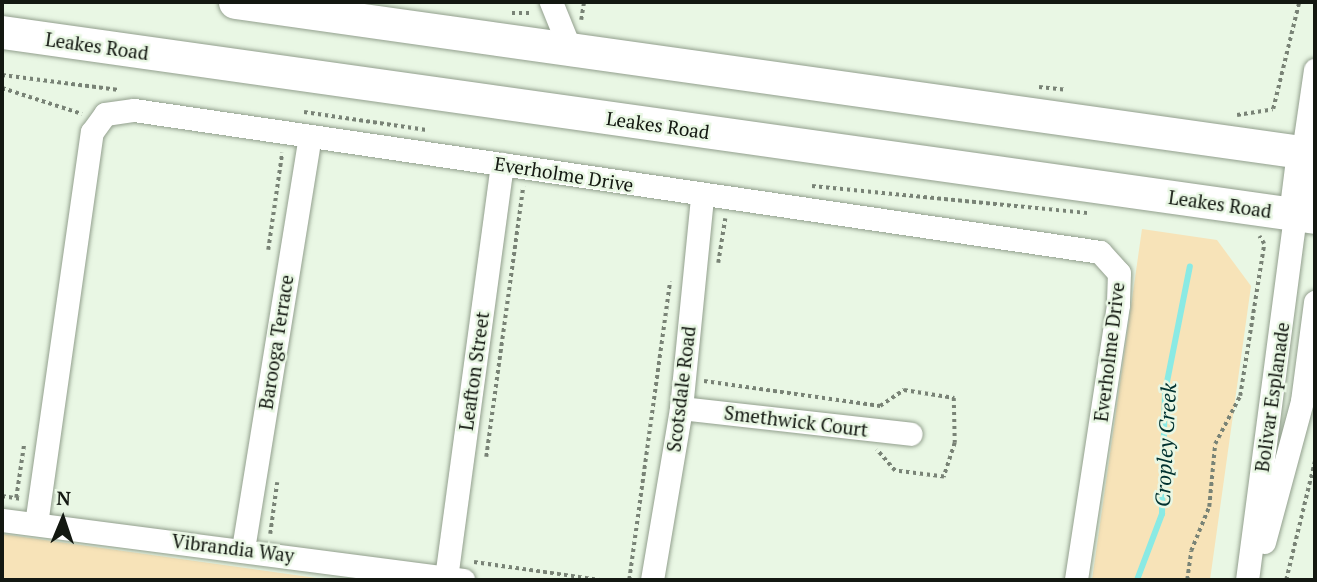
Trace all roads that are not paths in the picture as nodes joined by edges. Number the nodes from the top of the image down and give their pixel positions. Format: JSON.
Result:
{"nodes":[{"id":1,"x":234,"y":2,"type":"edge"},
{"id":2,"x":551,"y":2,"type":"edge"},
{"id":3,"x":2,"y":32,"type":"edge"},
{"id":4,"x":577,"y":39,"type":"junction"},
{"id":5,"x":1315,"y":70,"type":"edge"},
{"id":6,"x":310,"y":136,"type":"junction"},
{"id":7,"x":1309,"y":153,"type":"edge"},
{"id":8,"x":502,"y":164,"type":"junction"},
{"id":9,"x":701,"y":203,"type":"junction"},
{"id":10,"x":1305,"y":216,"type":"edge"},
{"id":11,"x":1315,"y":302,"type":"edge"},
{"id":12,"x":681,"y":408,"type":"junction"},
{"id":13,"x":911,"y":434,"type":"dead end"},
{"id":14,"x":2,"y":520,"type":"edge"},
{"id":15,"x":36,"y":524,"type":"junction"},
{"id":16,"x":243,"y":548,"type":"junction"},
{"id":17,"x":455,"y":579,"type":"edge"},
{"id":18,"x":652,"y":580,"type":"edge"},
{"id":19,"x":1076,"y":580,"type":"edge"},
{"id":20,"x":1247,"y":580,"type":"edge"},
{"id":21,"x":1254,"y":580,"type":"edge"}],
"edges":[{"from":1,"to":4,"type":"highway"},
{"from":2,"to":4,"type":"street"},
{"from":3,"to":10,"type":"highway","name":"Leakes Road"},
{"from":4,"to":7,"type":"highway"},
{"from":5,"to":7,"type":"street"},
{"from":6,"to":8,"type":"street","name":"Everholme Drive"},
{"from":6,"to":15,"type":"street","name":"Everholme Drive"},
{"from":6,"to":16,"type":"street","name":"Barooga Terrace"},
{"from":7,"to":10,"type":"highway"},
{"from":8,"to":9,"type":"street","name":"Everholme Drive"},
{"from":8,"to":17,"type":"street","name":"Leafton Street"},
{"from":9,"to":12,"type":"street","name":"Scotsdale Road"},
{"from":9,"to":19,"type":"street","name":"Everholme Drive"},
{"from":10,"to":20,"type":"street","name":"Bolivar Esplanade"},
{"from":11,"to":21,"type":"street","name":"Bolivar Esplanade"},
{"from":12,"to":13,"type":"street","name":"Smethwick Court"},
{"from":12,"to":18,"type":"street","name":"Scotsdale Road"},
{"from":14,"to":15,"type":"street","name":"Vibrandia Way"},
{"from":15,"to":16,"type":"street","name":"Vibrandia Way"},
{"from":16,"to":17,"type":"street","name":"Vibrandia Way"}]}
